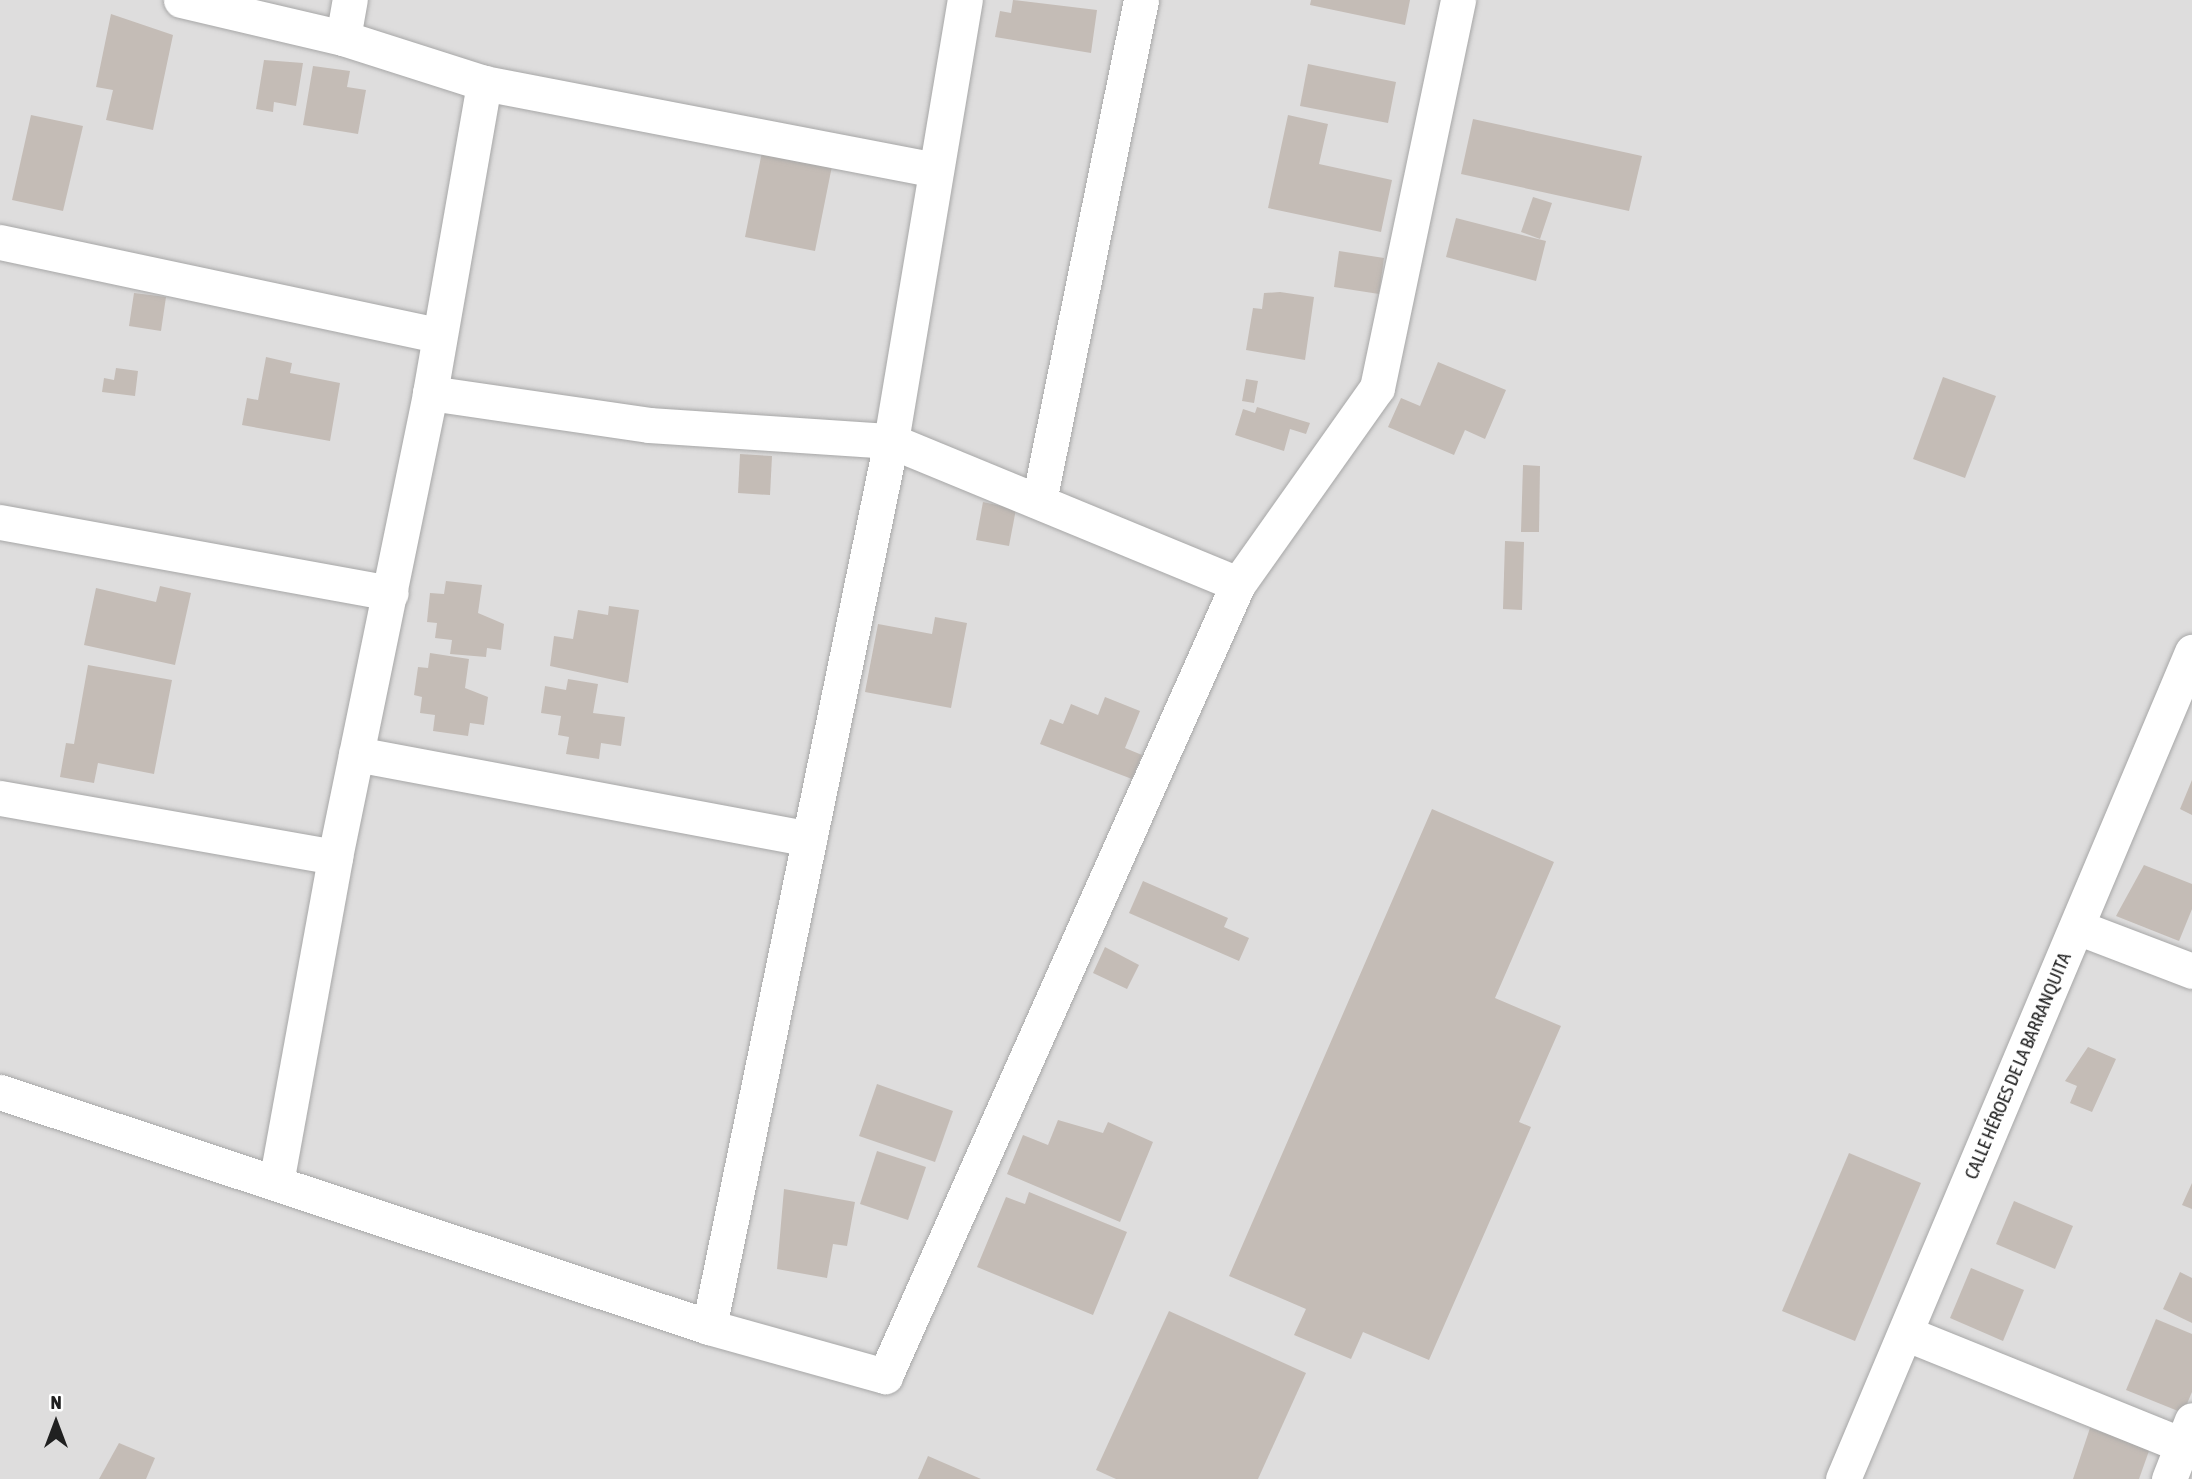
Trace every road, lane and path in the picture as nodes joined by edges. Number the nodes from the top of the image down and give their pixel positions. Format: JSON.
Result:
{"nodes":[{"id":1,"x":181,"y":0,"type":"edge"},
{"id":2,"x":350,"y":0,"type":"edge"},
{"id":3,"x":965,"y":0,"type":"edge"},
{"id":4,"x":1141,"y":0,"type":"edge"},
{"id":5,"x":1458,"y":0,"type":"edge"},
{"id":6,"x":342,"y":38,"type":"junction"},
{"id":7,"x":484,"y":83,"type":"junction"},
{"id":8,"x":934,"y":170,"type":"junction"},
{"id":9,"x":0,"y":243,"type":"edge"},
{"id":10,"x":436,"y":334,"type":"junction"},
{"id":11,"x":430,"y":393,"type":"junction"},
{"id":12,"x":891,"y":441,"type":"junction"},
{"id":13,"x":1039,"y":500,"type":"junction"},
{"id":14,"x":0,"y":523,"type":"edge"},
{"id":15,"x":1238,"y":584,"type":"junction"},
{"id":16,"x":391,"y":593,"type":"junction"},
{"id":17,"x":2192,"y":652,"type":"edge"},
{"id":18,"x":356,"y":754,"type":"junction"},
{"id":19,"x":0,"y":798,"type":"edge"},
{"id":20,"x":809,"y":839,"type":"junction"},
{"id":21,"x":335,"y":857,"type":"junction"},
{"id":22,"x":2077,"y":926,"type":"junction"},
{"id":23,"x":2192,"y":971,"type":"edge"},
{"id":24,"x":0,"y":1092,"type":"edge"},
{"id":25,"x":276,"y":1183,"type":"junction"},
{"id":26,"x":709,"y":1327,"type":"junction"},
{"id":27,"x":1905,"y":1333,"type":"junction"},
{"id":28,"x":2188,"y":1438,"type":"edge"},
{"id":29,"x":1843,"y":1479,"type":"edge"},
{"id":30,"x":2169,"y":1479,"type":"edge"}],
"edges":[{"from":1,"to":6,"type":"street"},
{"from":2,"to":6,"type":"street"},
{"from":3,"to":8,"type":"street"},
{"from":4,"to":13,"type":"street"},
{"from":5,"to":15,"type":"street"},
{"from":6,"to":7,"type":"street"},
{"from":7,"to":8,"type":"street"},
{"from":7,"to":10,"type":"street"},
{"from":8,"to":12,"type":"street"},
{"from":9,"to":10,"type":"street"},
{"from":10,"to":11,"type":"street"},
{"from":11,"to":12,"type":"street"},
{"from":11,"to":16,"type":"street"},
{"from":12,"to":13,"type":"street"},
{"from":12,"to":20,"type":"street"},
{"from":13,"to":15,"type":"street"},
{"from":14,"to":16,"type":"street"},
{"from":15,"to":26,"type":"street"},
{"from":16,"to":18,"type":"street"},
{"from":17,"to":22,"type":"street","name":"CALLE HÉROES DE LA BARRANQUITA"},
{"from":18,"to":20,"type":"street"},
{"from":18,"to":21,"type":"street"},
{"from":19,"to":21,"type":"street"},
{"from":20,"to":26,"type":"street"},
{"from":21,"to":25,"type":"street"},
{"from":22,"to":23,"type":"street"},
{"from":22,"to":27,"type":"street","name":"CALLE HÉROES DE LA BARRANQUITA"},
{"from":24,"to":25,"type":"street"},
{"from":25,"to":26,"type":"street"},
{"from":27,"to":28,"type":"street"},
{"from":27,"to":29,"type":"street","name":"CALLE HÉROES DE LA BARRANQUITA"},
{"from":28,"to":30,"type":"street"}]}
